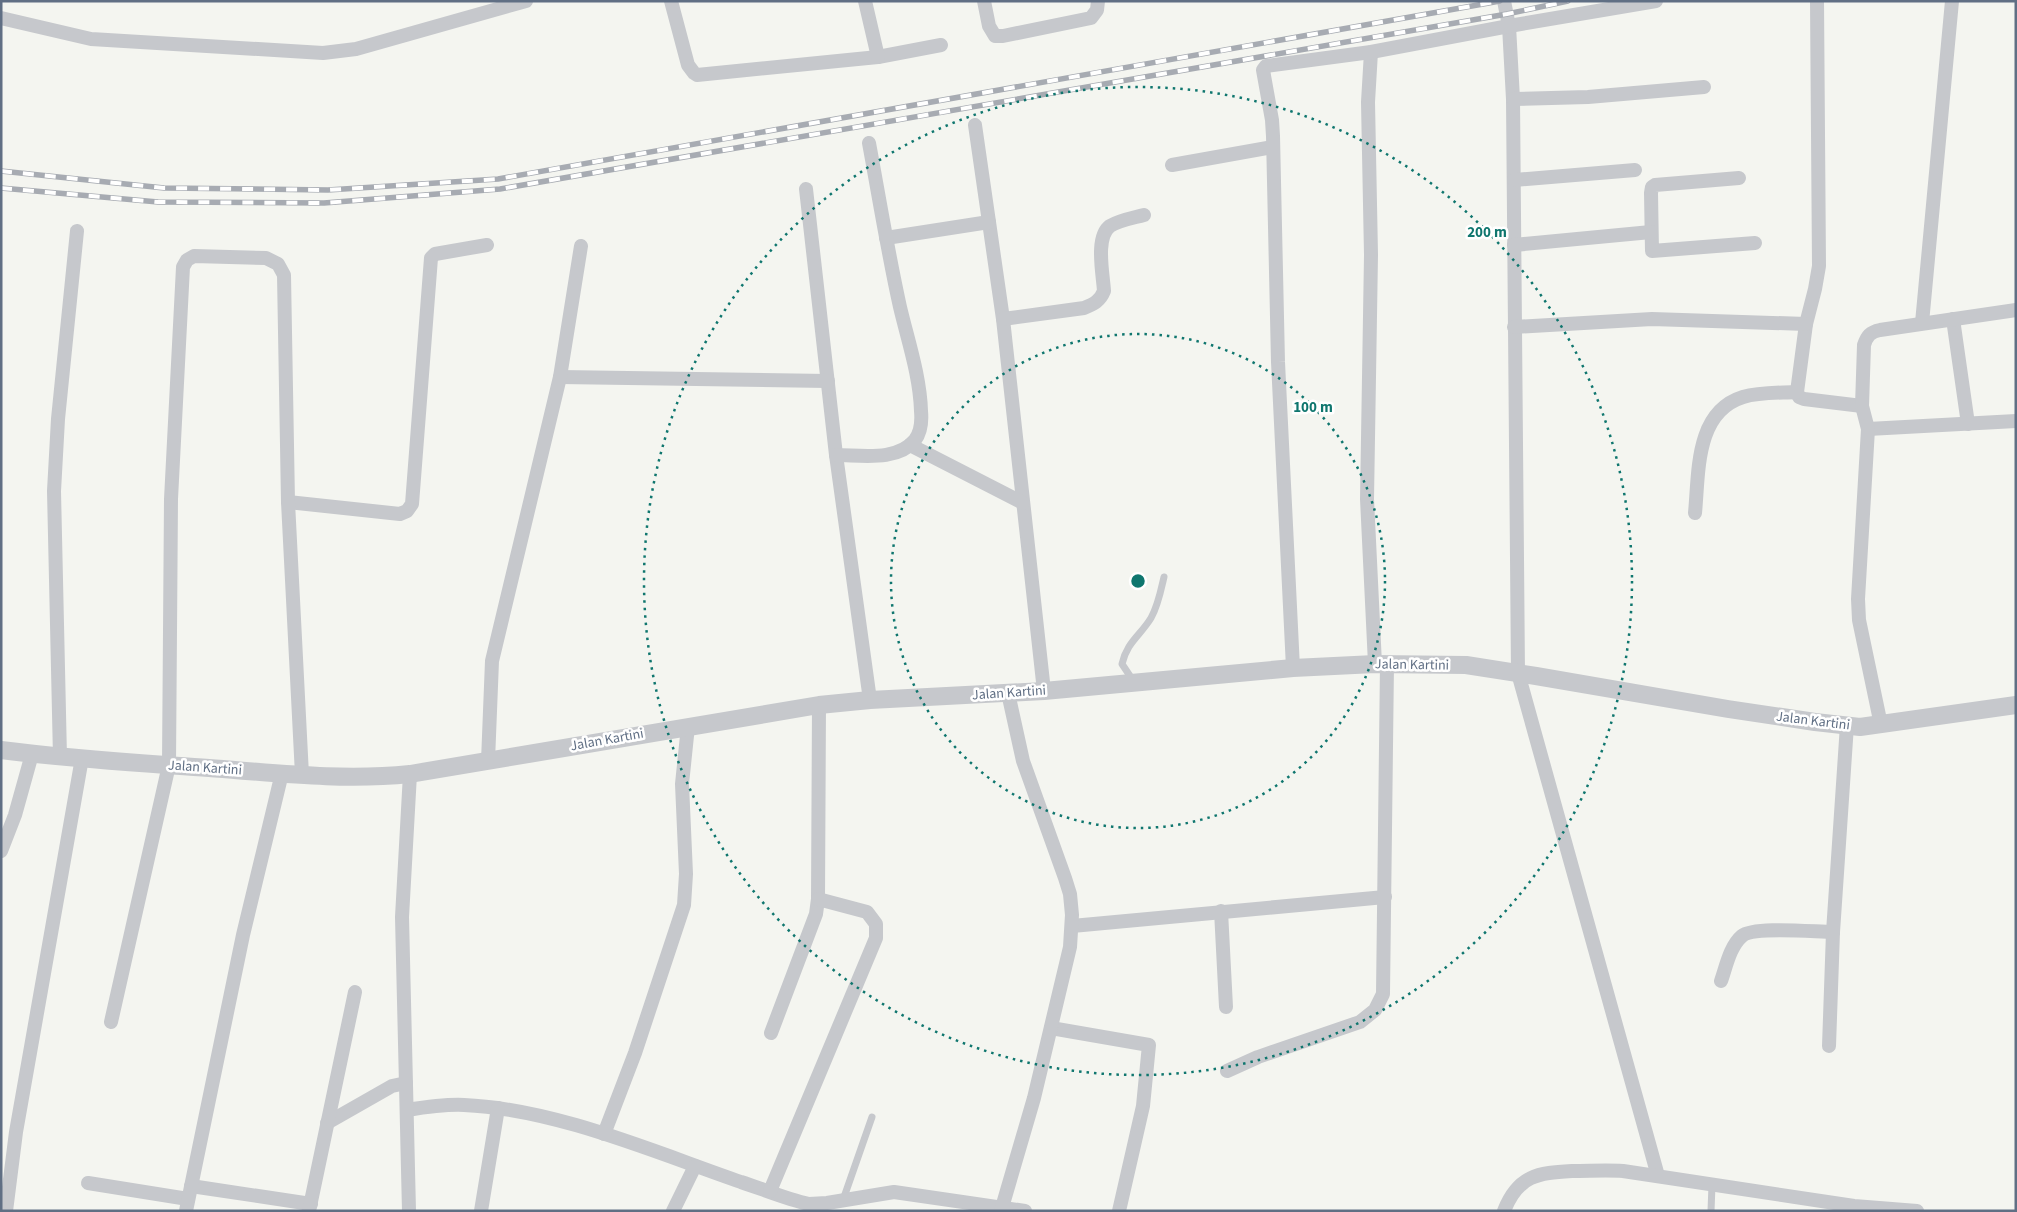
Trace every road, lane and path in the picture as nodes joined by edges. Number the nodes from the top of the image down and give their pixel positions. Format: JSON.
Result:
{"nodes":[{"id":1,"x":526,"y":1,"type":"edge"},
{"id":2,"x":671,"y":1,"type":"edge"},
{"id":3,"x":865,"y":1,"type":"edge"},
{"id":4,"x":984,"y":1,"type":"edge"},
{"id":5,"x":1098,"y":1,"type":"edge"},
{"id":6,"x":1504,"y":1,"type":"edge"},
{"id":7,"x":1656,"y":1,"type":"edge"},
{"id":8,"x":1817,"y":1,"type":"edge"},
{"id":9,"x":1952,"y":1,"type":"edge"},
{"id":10,"x":1,"y":18,"type":"edge"},
{"id":11,"x":1509,"y":26,"type":"junction"},
{"id":12,"x":940,"y":45,"type":"dead end"},
{"id":13,"x":1371,"y":52,"type":"junction"},
{"id":14,"x":878,"y":58,"type":"junction"},
{"id":15,"x":1704,"y":87,"type":"dead end"},
{"id":16,"x":1513,"y":99,"type":"junction"},
{"id":17,"x":975,"y":125,"type":"dead end"},
{"id":18,"x":868,"y":143,"type":"dead end"},
{"id":19,"x":1273,"y":147,"type":"junction"},
{"id":20,"x":1172,"y":165,"type":"dead end"},
{"id":21,"x":1635,"y":170,"type":"dead end"},
{"id":22,"x":1739,"y":178,"type":"dead end"},
{"id":23,"x":1514,"y":180,"type":"junction"},
{"id":24,"x":806,"y":189,"type":"dead end"},
{"id":25,"x":1144,"y":215,"type":"dead end"},
{"id":26,"x":989,"y":222,"type":"junction"},
{"id":27,"x":77,"y":231,"type":"dead end"},
{"id":28,"x":1651,"y":232,"type":"junction"},
{"id":29,"x":886,"y":238,"type":"junction"},
{"id":30,"x":1755,"y":243,"type":"dead end"},
{"id":31,"x":487,"y":245,"type":"dead end"},
{"id":32,"x":1514,"y":245,"type":"junction"},
{"id":33,"x":581,"y":246,"type":"dead end"},
{"id":34,"x":2016,"y":310,"type":"edge"},
{"id":35,"x":1003,"y":319,"type":"junction"},
{"id":36,"x":1953,"y":319,"type":"junction"},
{"id":37,"x":1922,"y":323,"type":"junction"},
{"id":38,"x":1806,"y":324,"type":"junction"},
{"id":39,"x":1514,"y":327,"type":"junction"},
{"id":40,"x":560,"y":377,"type":"junction"},
{"id":41,"x":828,"y":381,"type":"junction"},
{"id":42,"x":1797,"y":392,"type":"junction"},
{"id":43,"x":1862,"y":406,"type":"junction"},
{"id":44,"x":2016,"y":422,"type":"edge"},
{"id":45,"x":1968,"y":424,"type":"junction"},
{"id":46,"x":1868,"y":430,"type":"junction"},
{"id":47,"x":910,"y":446,"type":"junction"},
{"id":48,"x":836,"y":456,"type":"junction"},
{"id":49,"x":288,"y":502,"type":"junction"},
{"id":50,"x":1023,"y":503,"type":"junction"},
{"id":51,"x":1695,"y":513,"type":"dead end"},
{"id":52,"x":1164,"y":577,"type":"dead end"},
{"id":53,"x":1381,"y":664,"type":"junction"},
{"id":54,"x":1293,"y":668,"type":"junction"},
{"id":55,"x":1518,"y":673,"type":"junction"},
{"id":56,"x":1134,"y":682,"type":"junction"},
{"id":57,"x":1044,"y":691,"type":"junction"},
{"id":58,"x":1008,"y":693,"type":"junction"},
{"id":59,"x":870,"y":700,"type":"junction"},
{"id":60,"x":819,"y":705,"type":"junction"},
{"id":61,"x":2016,"y":705,"type":"edge"},
{"id":62,"x":1880,"y":725,"type":"junction"},
{"id":63,"x":688,"y":726,"type":"junction"},
{"id":64,"x":1846,"y":726,"type":"junction"},
{"id":65,"x":1,"y":750,"type":"edge"},
{"id":66,"x":32,"y":754,"type":"junction"},
{"id":67,"x":60,"y":757,"type":"junction"},
{"id":68,"x":82,"y":758,"type":"junction"},
{"id":69,"x":488,"y":761,"type":"junction"},
{"id":70,"x":169,"y":765,"type":"junction"},
{"id":71,"x":282,"y":773,"type":"junction"},
{"id":72,"x":410,"y":774,"type":"junction"},
{"id":73,"x":302,"y":775,"type":"junction"},
{"id":74,"x":1,"y":851,"type":"edge"},
{"id":75,"x":1385,"y":898,"type":"junction"},
{"id":76,"x":818,"y":900,"type":"junction"},
{"id":77,"x":1221,"y":911,"type":"junction"},
{"id":78,"x":1072,"y":926,"type":"junction"},
{"id":79,"x":1833,"y":932,"type":"junction"},
{"id":80,"x":1721,"y":981,"type":"dead end"},
{"id":81,"x":355,"y":992,"type":"dead end"},
{"id":82,"x":1226,"y":1007,"type":"dead end"},
{"id":83,"x":111,"y":1022,"type":"dead end"},
{"id":84,"x":1052,"y":1028,"type":"junction"},
{"id":85,"x":771,"y":1033,"type":"dead end"},
{"id":86,"x":1829,"y":1046,"type":"dead end"},
{"id":87,"x":1227,"y":1071,"type":"dead end"},
{"id":88,"x":406,"y":1083,"type":"junction"},
{"id":89,"x":498,"y":1108,"type":"junction"},
{"id":90,"x":407,"y":1110,"type":"junction"},
{"id":91,"x":872,"y":1117,"type":"dead end"},
{"id":92,"x":327,"y":1123,"type":"junction"},
{"id":93,"x":604,"y":1134,"type":"junction"},
{"id":94,"x":695,"y":1166,"type":"junction"},
{"id":95,"x":1658,"y":1176,"type":"junction"},
{"id":96,"x":88,"y":1183,"type":"dead end"},
{"id":97,"x":1712,"y":1185,"type":"junction"},
{"id":98,"x":770,"y":1191,"type":"junction"},
{"id":99,"x":189,"y":1198,"type":"edge"},
{"id":100,"x":843,"y":1200,"type":"junction"},
{"id":101,"x":310,"y":1207,"type":"edge"},
{"id":102,"x":1854,"y":1208,"type":"edge"},
{"id":103,"x":1001,"y":1209,"type":"edge"},
{"id":104,"x":1,"y":1210,"type":"edge"},
{"id":105,"x":6,"y":1211,"type":"edge"},
{"id":106,"x":409,"y":1211,"type":"edge"},
{"id":107,"x":481,"y":1211,"type":"edge"},
{"id":108,"x":673,"y":1211,"type":"edge"},
{"id":109,"x":1025,"y":1211,"type":"edge"},
{"id":110,"x":1119,"y":1211,"type":"edge"},
{"id":111,"x":1504,"y":1211,"type":"edge"},
{"id":112,"x":1711,"y":1211,"type":"edge"},
{"id":113,"x":1917,"y":1211,"type":"edge"}],
"edges":[{"from":1,"to":10,"type":"street"},
{"from":2,"to":14,"type":"street"},
{"from":3,"to":14,"type":"street"},
{"from":4,"to":5,"type":"street"},
{"from":6,"to":11,"type":"street"},
{"from":7,"to":11,"type":"street"},
{"from":8,"to":38,"type":"street"},
{"from":9,"to":37,"type":"street"},
{"from":11,"to":13,"type":"street"},
{"from":11,"to":16,"type":"street"},
{"from":12,"to":14,"type":"street"},
{"from":13,"to":19,"type":"street"},
{"from":13,"to":53,"type":"street"},
{"from":15,"to":16,"type":"street"},
{"from":16,"to":23,"type":"street"},
{"from":17,"to":26,"type":"street"},
{"from":18,"to":29,"type":"street"},
{"from":19,"to":20,"type":"street"},
{"from":19,"to":54,"type":"street"},
{"from":21,"to":23,"type":"street"},
{"from":22,"to":28,"type":"street"},
{"from":23,"to":32,"type":"street"},
{"from":24,"to":41,"type":"street"},
{"from":25,"to":35,"type":"street"},
{"from":26,"to":29,"type":"street"},
{"from":26,"to":35,"type":"street"},
{"from":27,"to":67,"type":"street"},
{"from":28,"to":30,"type":"street"},
{"from":28,"to":32,"type":"street"},
{"from":29,"to":47,"type":"street"},
{"from":31,"to":49,"type":"street"},
{"from":32,"to":39,"type":"street"},
{"from":33,"to":40,"type":"street"},
{"from":34,"to":36,"type":"street"},
{"from":35,"to":50,"type":"street"},
{"from":36,"to":37,"type":"street"},
{"from":36,"to":45,"type":"street"},
{"from":37,"to":43,"type":"street"},
{"from":38,"to":39,"type":"street"},
{"from":38,"to":42,"type":"street"},
{"from":39,"to":55,"type":"street"},
{"from":40,"to":41,"type":"street"},
{"from":40,"to":69,"type":"street"},
{"from":41,"to":48,"type":"street"},
{"from":42,"to":43,"type":"street"},
{"from":42,"to":51,"type":"street"},
{"from":43,"to":46,"type":"street"},
{"from":44,"to":45,"type":"street"},
{"from":45,"to":46,"type":"street"},
{"from":46,"to":62,"type":"street"},
{"from":47,"to":48,"type":"street"},
{"from":47,"to":50,"type":"street"},
{"from":48,"to":59,"type":"street"},
{"from":49,"to":70,"type":"street"},
{"from":49,"to":73,"type":"street"},
{"from":50,"to":57,"type":"street"},
{"from":52,"to":56,"type":"lane"},
{"from":53,"to":54,"type":"street","name":"Jalan Kartini"},
{"from":53,"to":55,"type":"street","name":"Jalan Kartini"},
{"from":53,"to":75,"type":"street"},
{"from":54,"to":56,"type":"street","name":"Jalan Kartini"},
{"from":55,"to":64,"type":"street","name":"Jalan Kartini"},
{"from":55,"to":95,"type":"street"},
{"from":56,"to":57,"type":"street","name":"Jalan Kartini"},
{"from":57,"to":58,"type":"street","name":"Jalan Kartini"},
{"from":58,"to":59,"type":"street","name":"Jalan Kartini"},
{"from":58,"to":78,"type":"street"},
{"from":59,"to":60,"type":"street","name":"Jalan Kartini"},
{"from":60,"to":63,"type":"street","name":"Jalan Kartini"},
{"from":60,"to":76,"type":"street"},
{"from":61,"to":62,"type":"street","name":"Jalan Kartini"},
{"from":62,"to":64,"type":"street","name":"Jalan Kartini"},
{"from":63,"to":69,"type":"street","name":"Jalan Kartini"},
{"from":63,"to":93,"type":"street"},
{"from":64,"to":79,"type":"street"},
{"from":65,"to":66,"type":"street","name":"Jalan Kartini"},
{"from":66,"to":67,"type":"street","name":"Jalan Kartini"},
{"from":66,"to":74,"type":"street"},
{"from":67,"to":68,"type":"street","name":"Jalan Kartini"},
{"from":68,"to":70,"type":"street","name":"Jalan Kartini"},
{"from":68,"to":105,"type":"street"},
{"from":69,"to":72,"type":"street","name":"Jalan Kartini"},
{"from":70,"to":71,"type":"street","name":"Jalan Kartini"},
{"from":70,"to":83,"type":"street"},
{"from":71,"to":73,"type":"street","name":"Jalan Kartini"},
{"from":71,"to":99,"type":"street"},
{"from":72,"to":73,"type":"street","name":"Jalan Kartini"},
{"from":72,"to":88,"type":"street"},
{"from":75,"to":77,"type":"street"},
{"from":75,"to":87,"type":"street"},
{"from":76,"to":85,"type":"street"},
{"from":76,"to":98,"type":"street"},
{"from":77,"to":78,"type":"street"},
{"from":77,"to":82,"type":"street"},
{"from":78,"to":84,"type":"street"},
{"from":79,"to":80,"type":"street"},
{"from":79,"to":86,"type":"street"},
{"from":81,"to":92,"type":"street"},
{"from":84,"to":103,"type":"street"},
{"from":84,"to":110,"type":"street"},
{"from":88,"to":90,"type":"street"},
{"from":88,"to":92,"type":"street"},
{"from":89,"to":90,"type":"street"},
{"from":89,"to":93,"type":"street"},
{"from":89,"to":107,"type":"street"},
{"from":90,"to":106,"type":"street"},
{"from":91,"to":100,"type":"lane"},
{"from":92,"to":101,"type":"street"},
{"from":93,"to":94,"type":"street"},
{"from":94,"to":98,"type":"street"},
{"from":94,"to":108,"type":"street"},
{"from":95,"to":97,"type":"street"},
{"from":95,"to":111,"type":"street"},
{"from":96,"to":99,"type":"street"},
{"from":97,"to":102,"type":"street"},
{"from":97,"to":112,"type":"lane"},
{"from":98,"to":100,"type":"street"},
{"from":99,"to":101,"type":"street"},
{"from":100,"to":103,"type":"street"},
{"from":102,"to":113,"type":"street"},
{"from":103,"to":109,"type":"street"},
{"from":104,"to":105,"type":"street"}]}
